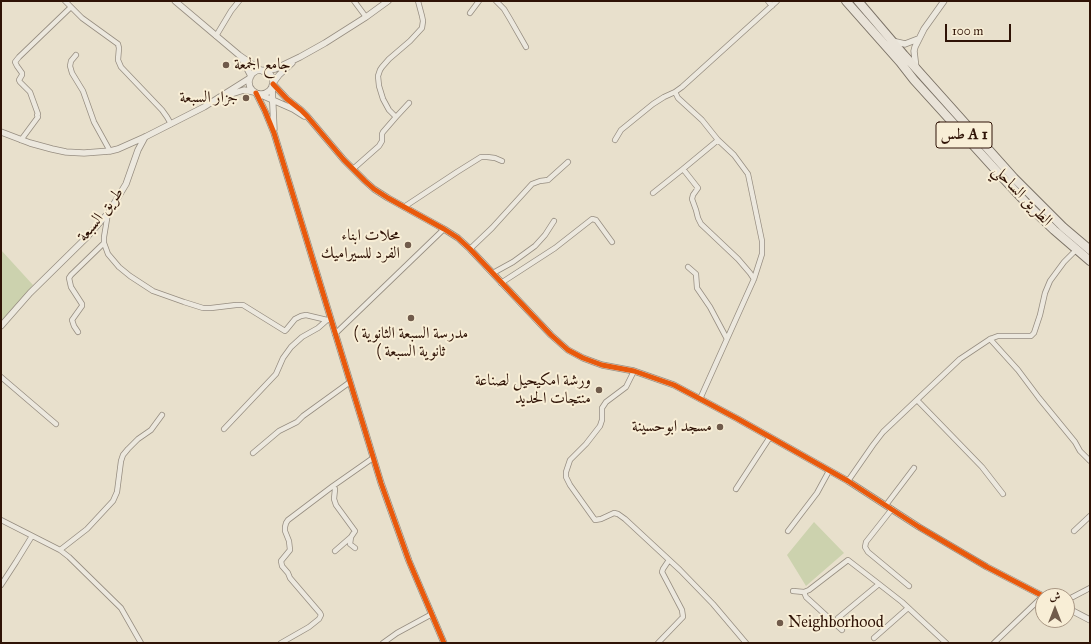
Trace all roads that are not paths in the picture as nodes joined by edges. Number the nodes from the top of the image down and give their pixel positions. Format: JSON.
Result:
{"nodes":[{"id":1,"x":65,"y":1,"type":"edge"},
{"id":2,"x":175,"y":1,"type":"edge"},
{"id":3,"x":239,"y":1,"type":"edge"},
{"id":4,"x":354,"y":1,"type":"edge"},
{"id":5,"x":388,"y":1,"type":"edge"},
{"id":6,"x":418,"y":1,"type":"edge"},
{"id":7,"x":479,"y":1,"type":"edge"},
{"id":8,"x":496,"y":1,"type":"edge"},
{"id":9,"x":768,"y":1,"type":"edge"},
{"id":10,"x":777,"y":1,"type":"edge"},
{"id":11,"x":846,"y":1,"type":"edge"},
{"id":12,"x":858,"y":1,"type":"edge"},
{"id":13,"x":944,"y":1,"type":"edge"},
{"id":14,"x":772,"y":6,"type":"junction"},
{"id":15,"x":72,"y":7,"type":"junction"},
{"id":16,"x":470,"y":13,"type":"dead end"},
{"id":17,"x":366,"y":17,"type":"junction"},
{"id":18,"x":216,"y":36,"type":"junction"},
{"id":19,"x":918,"y":39,"type":"junction"},
{"id":20,"x":892,"y":41,"type":"junction"},
{"id":21,"x":526,"y":47,"type":"dead end"},
{"id":22,"x":76,"y":55,"type":"dead end"},
{"id":23,"x":239,"y":55,"type":"junction"},
{"id":24,"x":300,"y":57,"type":"junction"},
{"id":25,"x":916,"y":68,"type":"junction"},
{"id":26,"x":263,"y":71,"type":"junction"},
{"id":27,"x":250,"y":77,"type":"junction"},
{"id":28,"x":273,"y":84,"type":"junction"},
{"id":29,"x":675,"y":92,"type":"junction"},
{"id":30,"x":256,"y":93,"type":"junction"},
{"id":31,"x":218,"y":99,"type":"junction"},
{"id":32,"x":273,"y":101,"type":"junction"},
{"id":33,"x":409,"y":103,"type":"dead end"},
{"id":34,"x":396,"y":117,"type":"junction"},
{"id":35,"x":312,"y":121,"type":"junction"},
{"id":36,"x":171,"y":124,"type":"junction"},
{"id":37,"x":1,"y":132,"type":"edge"},
{"id":38,"x":274,"y":133,"type":"junction"},
{"id":39,"x":145,"y":137,"type":"junction"},
{"id":40,"x":21,"y":140,"type":"junction"},
{"id":41,"x":615,"y":140,"type":"dead end"},
{"id":42,"x":718,"y":140,"type":"junction"},
{"id":43,"x":110,"y":151,"type":"junction"},
{"id":44,"x":502,"y":161,"type":"dead end"},
{"id":45,"x":568,"y":162,"type":"dead end"},
{"id":46,"x":353,"y":169,"type":"junction"},
{"id":47,"x":683,"y":169,"type":"junction"},
{"id":48,"x":653,"y":193,"type":"dead end"},
{"id":49,"x":404,"y":207,"type":"junction"},
{"id":50,"x":108,"y":212,"type":"junction"},
{"id":51,"x":554,"y":221,"type":"dead end"},
{"id":52,"x":444,"y":229,"type":"junction"},
{"id":53,"x":612,"y":242,"type":"dead end"},
{"id":54,"x":104,"y":243,"type":"junction"},
{"id":55,"x":470,"y":249,"type":"junction"},
{"id":56,"x":1077,"y":249,"type":"junction"},
{"id":57,"x":1090,"y":250,"type":"edge"},
{"id":58,"x":1090,"y":261,"type":"edge"},
{"id":59,"x":688,"y":267,"type":"dead end"},
{"id":60,"x":493,"y":273,"type":"junction"},
{"id":61,"x":754,"y":279,"type":"junction"},
{"id":62,"x":501,"y":283,"type":"junction"},
{"id":63,"x":329,"y":320,"type":"junction"},
{"id":64,"x":1,"y":326,"type":"edge"},
{"id":65,"x":78,"y":332,"type":"dead end"},
{"id":66,"x":335,"y":334,"type":"junction"},
{"id":67,"x":727,"y":339,"type":"junction"},
{"id":68,"x":990,"y":339,"type":"junction"},
{"id":69,"x":634,"y":371,"type":"junction"},
{"id":70,"x":1,"y":377,"type":"edge"},
{"id":71,"x":350,"y":382,"type":"junction"},
{"id":72,"x":700,"y":399,"type":"junction"},
{"id":73,"x":917,"y":400,"type":"junction"},
{"id":74,"x":162,"y":415,"type":"dead end"},
{"id":75,"x":56,"y":424,"type":"dead end"},
{"id":76,"x":224,"y":429,"type":"dead end"},
{"id":77,"x":770,"y":437,"type":"junction"},
{"id":78,"x":253,"y":453,"type":"dead end"},
{"id":79,"x":374,"y":458,"type":"junction"},
{"id":80,"x":1090,"y":461,"type":"edge"},
{"id":81,"x":914,"y":468,"type":"dead end"},
{"id":82,"x":829,"y":471,"type":"junction"},
{"id":83,"x":848,"y":482,"type":"junction"},
{"id":84,"x":333,"y":486,"type":"junction"},
{"id":85,"x":736,"y":489,"type":"dead end"},
{"id":86,"x":1003,"y":494,"type":"dead end"},
{"id":87,"x":886,"y":505,"type":"junction"},
{"id":88,"x":892,"y":509,"type":"junction"},
{"id":89,"x":1090,"y":516,"type":"edge"},
{"id":90,"x":1,"y":520,"type":"edge"},
{"id":91,"x":788,"y":531,"type":"dead end"},
{"id":92,"x":1074,"y":531,"type":"dead end"},
{"id":93,"x":32,"y":536,"type":"junction"},
{"id":94,"x":351,"y":537,"type":"junction"},
{"id":95,"x":354,"y":548,"type":"dead end"},
{"id":96,"x":60,"y":550,"type":"junction"},
{"id":97,"x":335,"y":551,"type":"dead end"},
{"id":98,"x":669,"y":560,"type":"junction"},
{"id":99,"x":879,"y":584,"type":"junction"},
{"id":100,"x":1,"y":585,"type":"edge"},
{"id":101,"x":909,"y":586,"type":"dead end"},
{"id":102,"x":1090,"y":588,"type":"edge"},
{"id":103,"x":792,"y":591,"type":"dead end"},
{"id":104,"x":804,"y":592,"type":"junction"},
{"id":105,"x":1035,"y":592,"type":"edge"},
{"id":106,"x":1075,"y":596,"type":"edge"},
{"id":107,"x":1035,"y":604,"type":"edge"},
{"id":108,"x":908,"y":608,"type":"junction"},
{"id":109,"x":1075,"y":612,"type":"edge"},
{"id":110,"x":432,"y":614,"type":"junction"},
{"id":111,"x":838,"y":618,"type":"dead end"},
{"id":112,"x":1090,"y":620,"type":"edge"},
{"id":113,"x":842,"y":630,"type":"dead end"},
{"id":114,"x":874,"y":638,"type":"dead end"},
{"id":115,"x":141,"y":643,"type":"edge"},
{"id":116,"x":281,"y":643,"type":"edge"},
{"id":117,"x":383,"y":643,"type":"edge"},
{"id":118,"x":444,"y":643,"type":"edge"},
{"id":119,"x":658,"y":643,"type":"edge"},
{"id":120,"x":746,"y":643,"type":"edge"},
{"id":121,"x":946,"y":643,"type":"edge"},
{"id":122,"x":994,"y":643,"type":"edge"}],
"edges":[{"from":1,"to":15,"type":"street"},
{"from":2,"to":18,"type":"street"},
{"from":3,"to":18,"type":"street"},
{"from":4,"to":17,"type":"street"},
{"from":5,"to":17,"type":"street"},
{"from":6,"to":34,"type":"street"},
{"from":7,"to":16,"type":"street"},
{"from":8,"to":21,"type":"street"},
{"from":9,"to":14,"type":"street"},
{"from":10,"to":14,"type":"street"},
{"from":11,"to":56,"type":"highway","name":"الطريق الساحلي","number":"طس A 1"},
{"from":12,"to":20,"type":"highway","name":"الطريق الساحلي","number":"طس A 1"},
{"from":13,"to":19,"type":"street"},
{"from":14,"to":29,"type":"street"},
{"from":15,"to":36,"type":"street"},
{"from":15,"to":40,"type":"street"},
{"from":17,"to":24,"type":"street"},
{"from":18,"to":23,"type":"street"},
{"from":19,"to":20,"type":"street"},
{"from":19,"to":25,"type":"street"},
{"from":20,"to":25,"type":"highway","name":"الطريق الساحلي","number":"طس A 1"},
{"from":22,"to":43,"type":"street"},
{"from":23,"to":26,"type":"street"},
{"from":23,"to":27,"type":"street"},
{"from":24,"to":26,"type":"street"},
{"from":24,"to":28,"type":"street"},
{"from":25,"to":57,"type":"highway","name":"الطريق الساحلي","number":"طس A 1"},
{"from":26,"to":27,"type":"street"},
{"from":26,"to":28,"type":"street"},
{"from":27,"to":30,"type":"street"},
{"from":27,"to":31,"type":"street"},
{"from":28,"to":30,"type":"street"},
{"from":28,"to":32,"type":"street"},
{"from":28,"to":35,"type":"street"},
{"from":29,"to":41,"type":"street"},
{"from":29,"to":42,"type":"street"},
{"from":30,"to":31,"type":"street"},
{"from":30,"to":32,"type":"street"},
{"from":30,"to":38,"type":"street"},
{"from":31,"to":36,"type":"street"},
{"from":32,"to":35,"type":"street"},
{"from":32,"to":38,"type":"street"},
{"from":33,"to":34,"type":"street"},
{"from":34,"to":46,"type":"street"},
{"from":35,"to":46,"type":"street"},
{"from":36,"to":39,"type":"street"},
{"from":37,"to":40,"type":"street"},
{"from":38,"to":63,"type":"street"},
{"from":39,"to":43,"type":"street"},
{"from":39,"to":50,"type":"street","name":"طريق السبعة"},
{"from":40,"to":43,"type":"street"},
{"from":42,"to":47,"type":"street"},
{"from":42,"to":61,"type":"street"},
{"from":44,"to":49,"type":"street"},
{"from":45,"to":55,"type":"street"},
{"from":46,"to":49,"type":"street"},
{"from":47,"to":48,"type":"street"},
{"from":47,"to":61,"type":"street"},
{"from":49,"to":52,"type":"street"},
{"from":50,"to":54,"type":"street"},
{"from":50,"to":64,"type":"street","name":"طريق السبعة"},
{"from":51,"to":60,"type":"street"},
{"from":52,"to":55,"type":"street"},
{"from":52,"to":66,"type":"street"},
{"from":53,"to":62,"type":"street"},
{"from":54,"to":63,"type":"street"},
{"from":54,"to":65,"type":"street"},
{"from":55,"to":60,"type":"street"},
{"from":56,"to":58,"type":"highway","name":"الطريق الساحلي","number":"طس A 1"},
{"from":56,"to":68,"type":"street"},
{"from":59,"to":67,"type":"street"},
{"from":60,"to":62,"type":"street"},
{"from":61,"to":67,"type":"street"},
{"from":62,"to":69,"type":"street"},
{"from":63,"to":66,"type":"street"},
{"from":63,"to":76,"type":"street"},
{"from":66,"to":71,"type":"street"},
{"from":67,"to":72,"type":"street"},
{"from":68,"to":73,"type":"street"},
{"from":68,"to":80,"type":"street"},
{"from":69,"to":72,"type":"street"},
{"from":69,"to":98,"type":"street"},
{"from":70,"to":75,"type":"street"},
{"from":71,"to":78,"type":"street"},
{"from":71,"to":79,"type":"street"},
{"from":72,"to":77,"type":"street"},
{"from":73,"to":83,"type":"street"},
{"from":73,"to":86,"type":"street"},
{"from":74,"to":96,"type":"street"},
{"from":77,"to":82,"type":"street"},
{"from":77,"to":85,"type":"street"},
{"from":79,"to":84,"type":"street"},
{"from":79,"to":110,"type":"street"},
{"from":81,"to":87,"type":"street"},
{"from":82,"to":83,"type":"street"},
{"from":82,"to":91,"type":"street"},
{"from":83,"to":87,"type":"street"},
{"from":84,"to":94,"type":"street"},
{"from":84,"to":116,"type":"street"},
{"from":87,"to":88,"type":"street"},
{"from":88,"to":101,"type":"street"},
{"from":88,"to":105,"type":"street"},
{"from":89,"to":92,"type":"street"},
{"from":90,"to":93,"type":"street"},
{"from":93,"to":96,"type":"street"},
{"from":93,"to":100,"type":"street"},
{"from":94,"to":95,"type":"street"},
{"from":94,"to":97,"type":"street"},
{"from":96,"to":115,"type":"street"},
{"from":98,"to":119,"type":"street"},
{"from":98,"to":120,"type":"street"},
{"from":99,"to":104,"type":"street"},
{"from":99,"to":108,"type":"street"},
{"from":99,"to":111,"type":"street"},
{"from":102,"to":106,"type":"street"},
{"from":103,"to":104,"type":"street"},
{"from":104,"to":113,"type":"street"},
{"from":107,"to":122,"type":"street"},
{"from":108,"to":114,"type":"street"},
{"from":108,"to":121,"type":"street"},
{"from":109,"to":112,"type":"street"},
{"from":110,"to":117,"type":"street"},
{"from":110,"to":118,"type":"street"}]}
